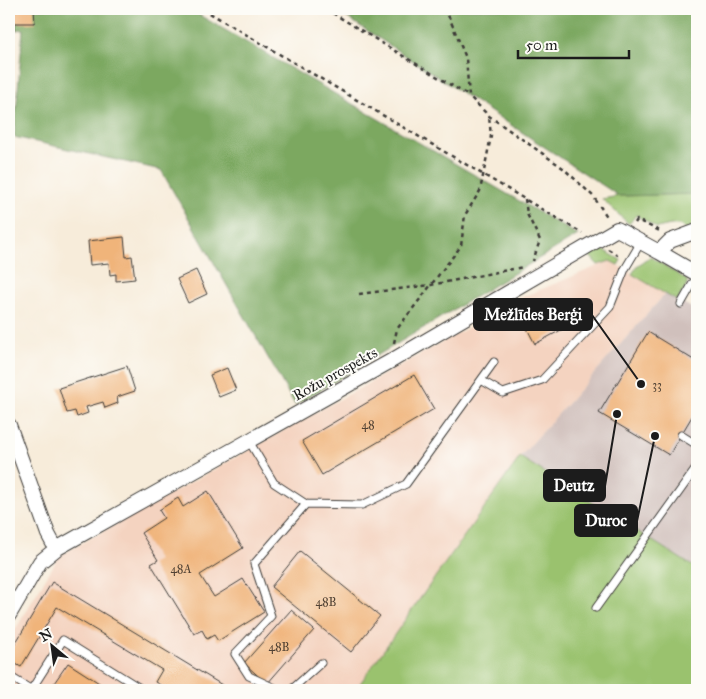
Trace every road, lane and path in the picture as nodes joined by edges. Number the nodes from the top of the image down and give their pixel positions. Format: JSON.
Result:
{"nodes":[{"id":1,"x":203,"y":9,"type":"edge"},
{"id":2,"x":326,"y":9,"type":"edge"},
{"id":3,"x":442,"y":9,"type":"edge"},
{"id":4,"x":469,"y":96,"type":"junction"},
{"id":5,"x":489,"y":116,"type":"junction"},
{"id":6,"x":483,"y":175,"type":"junction"},
{"id":7,"x":524,"y":199,"type":"junction"},
{"id":8,"x":632,"y":226,"type":"dead end"},
{"id":9,"x":617,"y":229,"type":"junction"},
{"id":10,"x":667,"y":229,"type":"dead end"},
{"id":11,"x":697,"y":230,"type":"edge"},
{"id":12,"x":587,"y":236,"type":"dead end"},
{"id":13,"x":642,"y":242,"type":"junction"},
{"id":14,"x":660,"y":252,"type":"junction"},
{"id":15,"x":697,"y":275,"type":"edge"},
{"id":16,"x":431,"y":285,"type":"junction"},
{"id":17,"x":359,"y":294,"type":"dead end"},
{"id":18,"x":681,"y":304,"type":"dead end"},
{"id":19,"x":391,"y":361,"type":"junction"},
{"id":20,"x":494,"y":362,"type":"dead end"},
{"id":21,"x":482,"y":380,"type":"junction"},
{"id":22,"x":9,"y":425,"type":"edge"},
{"id":23,"x":681,"y":435,"type":"dead end"},
{"id":24,"x":249,"y":441,"type":"junction"},
{"id":25,"x":697,"y":445,"type":"edge"},
{"id":26,"x":697,"y":467,"type":"edge"},
{"id":27,"x":306,"y":504,"type":"junction"},
{"id":28,"x":56,"y":549,"type":"junction"},
{"id":29,"x":596,"y":608,"type":"dead end"},
{"id":30,"x":9,"y":615,"type":"edge"},
{"id":31,"x":321,"y":663,"type":"dead end"},
{"id":32,"x":9,"y":676,"type":"edge"},
{"id":33,"x":31,"y":690,"type":"edge"},
{"id":34,"x":144,"y":690,"type":"edge"},
{"id":35,"x":278,"y":690,"type":"edge"},
{"id":36,"x":291,"y":690,"type":"edge"}],
"edges":[{"from":1,"to":6,"type":"path"},
{"from":2,"to":4,"type":"path"},
{"from":3,"to":4,"type":"path"},
{"from":4,"to":5,"type":"path"},
{"from":5,"to":6,"type":"path"},
{"from":5,"to":9,"type":"path"},
{"from":6,"to":7,"type":"path"},
{"from":6,"to":16,"type":"path"},
{"from":7,"to":12,"type":"path"},
{"from":7,"to":16,"type":"path"},
{"from":8,"to":10,"type":"path"},
{"from":9,"to":13,"type":"street"},
{"from":9,"to":19,"type":"street","name":"Rožu prospekts"},
{"from":11,"to":14,"type":"street"},
{"from":13,"to":14,"type":"street"},
{"from":13,"to":21,"type":"lane"},
{"from":14,"to":15,"type":"street"},
{"from":15,"to":18,"type":"lane"},
{"from":16,"to":17,"type":"path"},
{"from":16,"to":19,"type":"path"},
{"from":19,"to":24,"type":"street","name":"Rožu prospekts"},
{"from":20,"to":21,"type":"lane"},
{"from":21,"to":27,"type":"lane"},
{"from":22,"to":28,"type":"street"},
{"from":23,"to":25,"type":"lane"},
{"from":24,"to":27,"type":"lane"},
{"from":24,"to":28,"type":"street","name":"Rožu prospekts"},
{"from":26,"to":29,"type":"lane"},
{"from":27,"to":35,"type":"lane"},
{"from":28,"to":30,"type":"street","name":"Rožu prospekts"},
{"from":31,"to":36,"type":"lane"},
{"from":32,"to":33,"type":"lane"},
{"from":33,"to":34,"type":"lane"}]}
